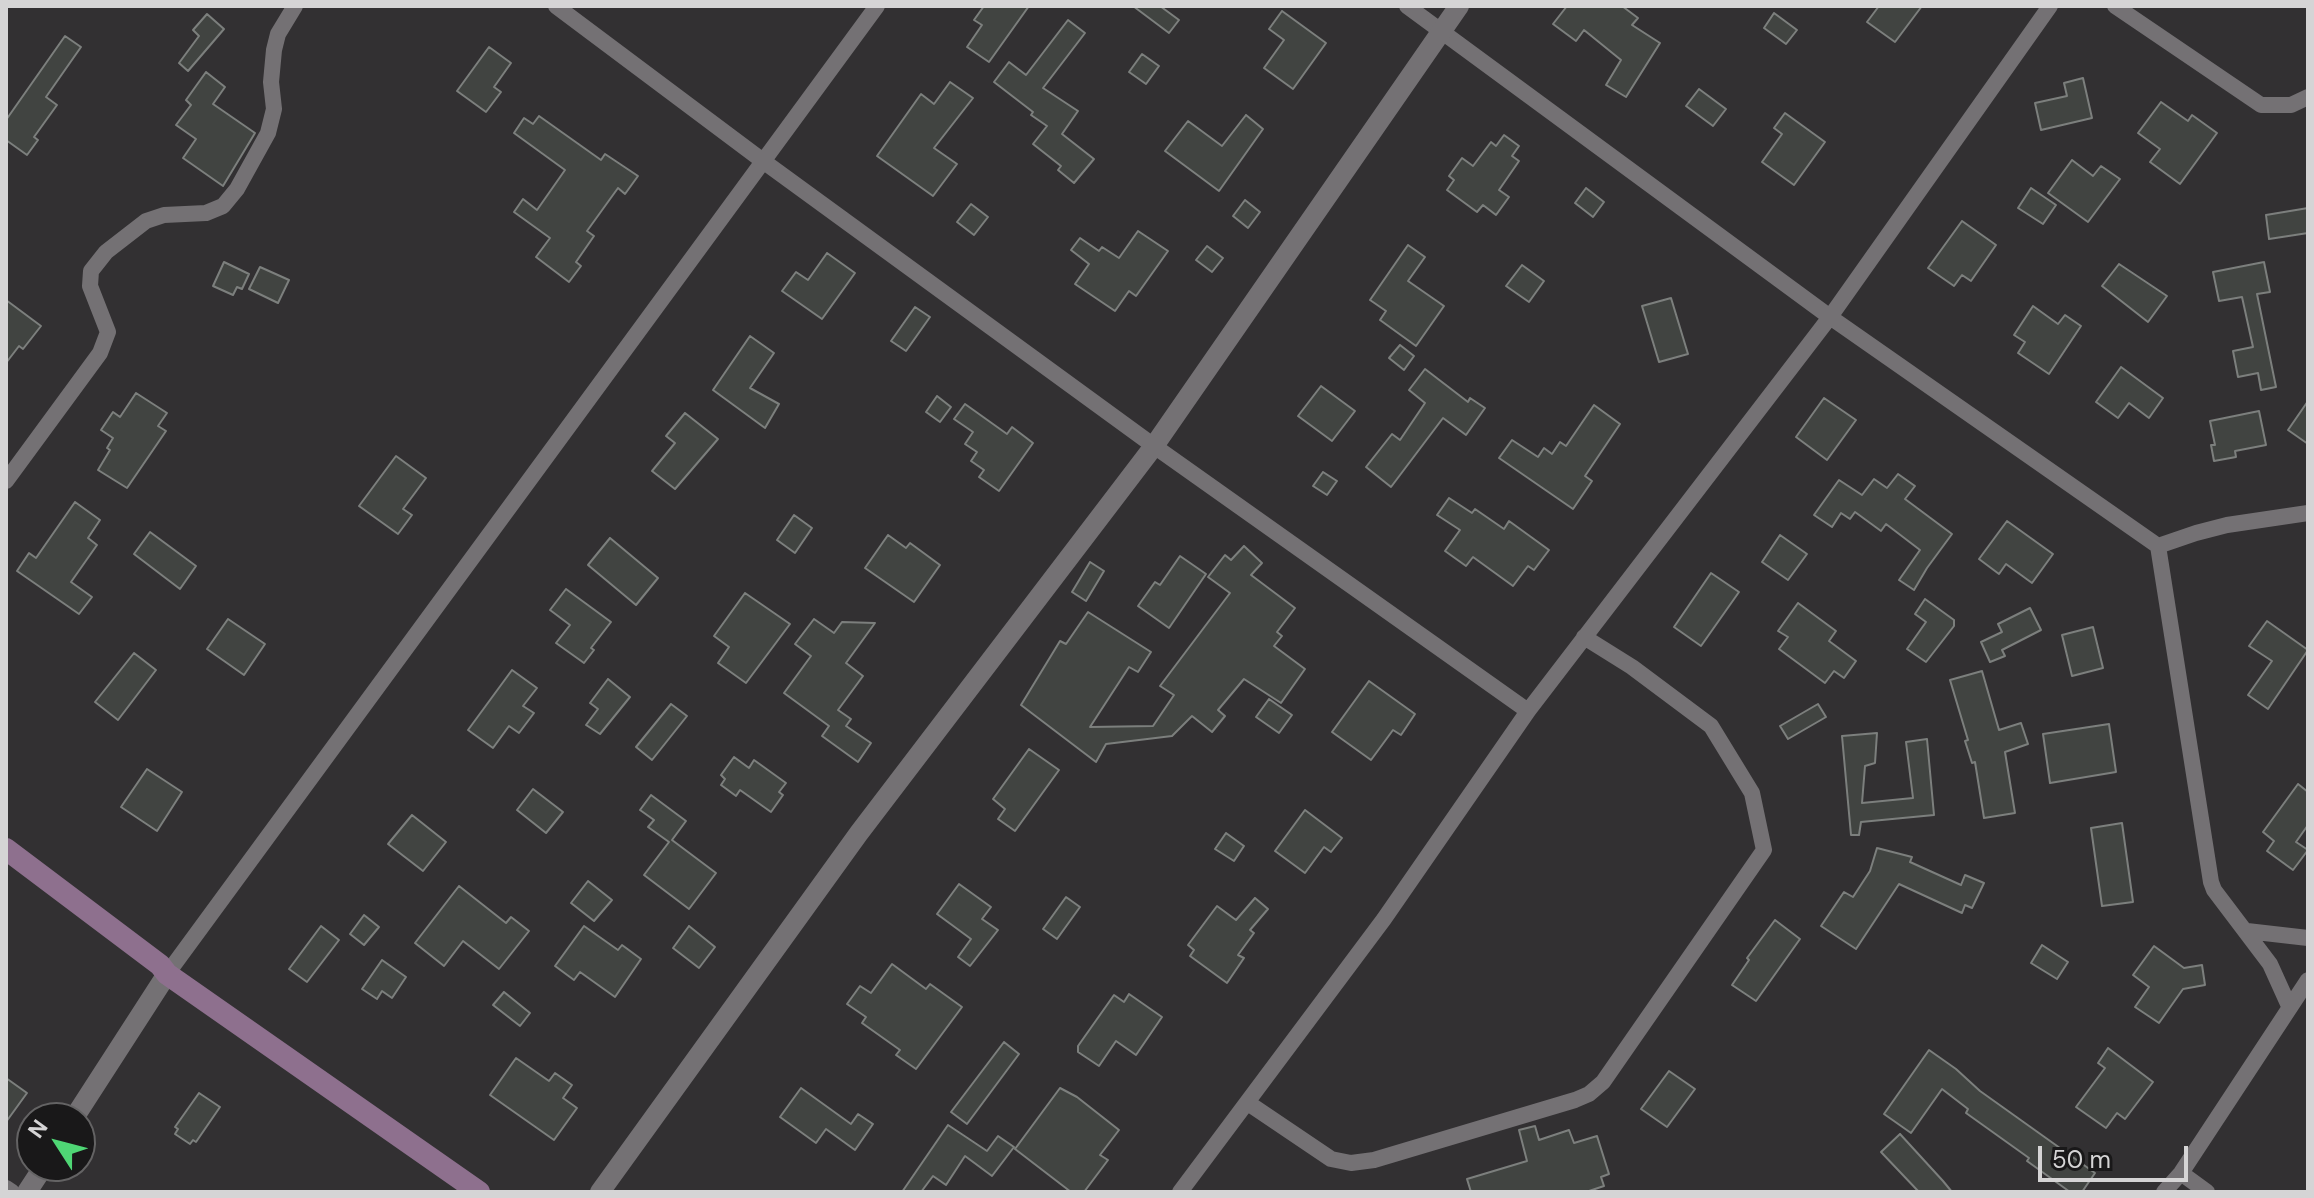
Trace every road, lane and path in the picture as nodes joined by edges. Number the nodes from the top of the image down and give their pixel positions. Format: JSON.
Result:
{"nodes":[{"id":1,"x":295,"y":6,"type":"edge"},
{"id":2,"x":556,"y":6,"type":"edge"},
{"id":3,"x":877,"y":6,"type":"edge"},
{"id":4,"x":1407,"y":6,"type":"edge"},
{"id":5,"x":1459,"y":6,"type":"edge"},
{"id":6,"x":2050,"y":6,"type":"edge"},
{"id":7,"x":2115,"y":6,"type":"edge"},
{"id":8,"x":1441,"y":31,"type":"junction"},
{"id":9,"x":2308,"y":97,"type":"edge"},
{"id":10,"x":763,"y":161,"type":"junction"},
{"id":11,"x":1830,"y":317,"type":"junction"},
{"id":12,"x":1154,"y":446,"type":"junction"},
{"id":13,"x":6,"y":481,"type":"edge"},
{"id":14,"x":2308,"y":513,"type":"edge"},
{"id":15,"x":2158,"y":546,"type":"junction"},
{"id":16,"x":1584,"y":637,"type":"junction"},
{"id":17,"x":1528,"y":711,"type":"junction"},
{"id":18,"x":6,"y":849,"type":"edge"},
{"id":19,"x":2247,"y":931,"type":"junction"},
{"id":20,"x":2308,"y":938,"type":"edge"},
{"id":21,"x":167,"y":974,"type":"junction"},
{"id":22,"x":2308,"y":980,"type":"edge"},
{"id":23,"x":2289,"y":1006,"type":"junction"},
{"id":24,"x":84,"y":1102,"type":"edge"},
{"id":25,"x":1248,"y":1103,"type":"junction"},
{"id":26,"x":2181,"y":1173,"type":"junction"},
{"id":27,"x":6,"y":1188,"type":"edge"},
{"id":28,"x":12,"y":1192,"type":"edge"},
{"id":29,"x":479,"y":1192,"type":"edge"},
{"id":30,"x":600,"y":1192,"type":"edge"},
{"id":31,"x":1180,"y":1192,"type":"edge"},
{"id":32,"x":2164,"y":1192,"type":"edge"},
{"id":33,"x":2207,"y":1192,"type":"edge"}],
"edges":[{"from":1,"to":13,"type":"street"},
{"from":2,"to":10,"type":"street"},
{"from":3,"to":10,"type":"street"},
{"from":4,"to":8,"type":"street"},
{"from":5,"to":8,"type":"street"},
{"from":6,"to":11,"type":"street"},
{"from":7,"to":9,"type":"street"},
{"from":8,"to":11,"type":"street"},
{"from":8,"to":12,"type":"street"},
{"from":10,"to":12,"type":"street"},
{"from":10,"to":21,"type":"street"},
{"from":11,"to":15,"type":"street"},
{"from":11,"to":16,"type":"street"},
{"from":12,"to":17,"type":"street"},
{"from":12,"to":30,"type":"street"},
{"from":14,"to":15,"type":"street"},
{"from":15,"to":19,"type":"street"},
{"from":16,"to":17,"type":"street"},
{"from":16,"to":25,"type":"street"},
{"from":17,"to":25,"type":"street"},
{"from":18,"to":21,"type":"main road"},
{"from":19,"to":20,"type":"street"},
{"from":19,"to":23,"type":"street"},
{"from":21,"to":24,"type":"street"},
{"from":21,"to":29,"type":"main road"},
{"from":22,"to":23,"type":"street"},
{"from":23,"to":26,"type":"street"},
{"from":25,"to":31,"type":"street"},
{"from":26,"to":32,"type":"street"},
{"from":26,"to":33,"type":"street"},
{"from":27,"to":28,"type":"street"}]}
